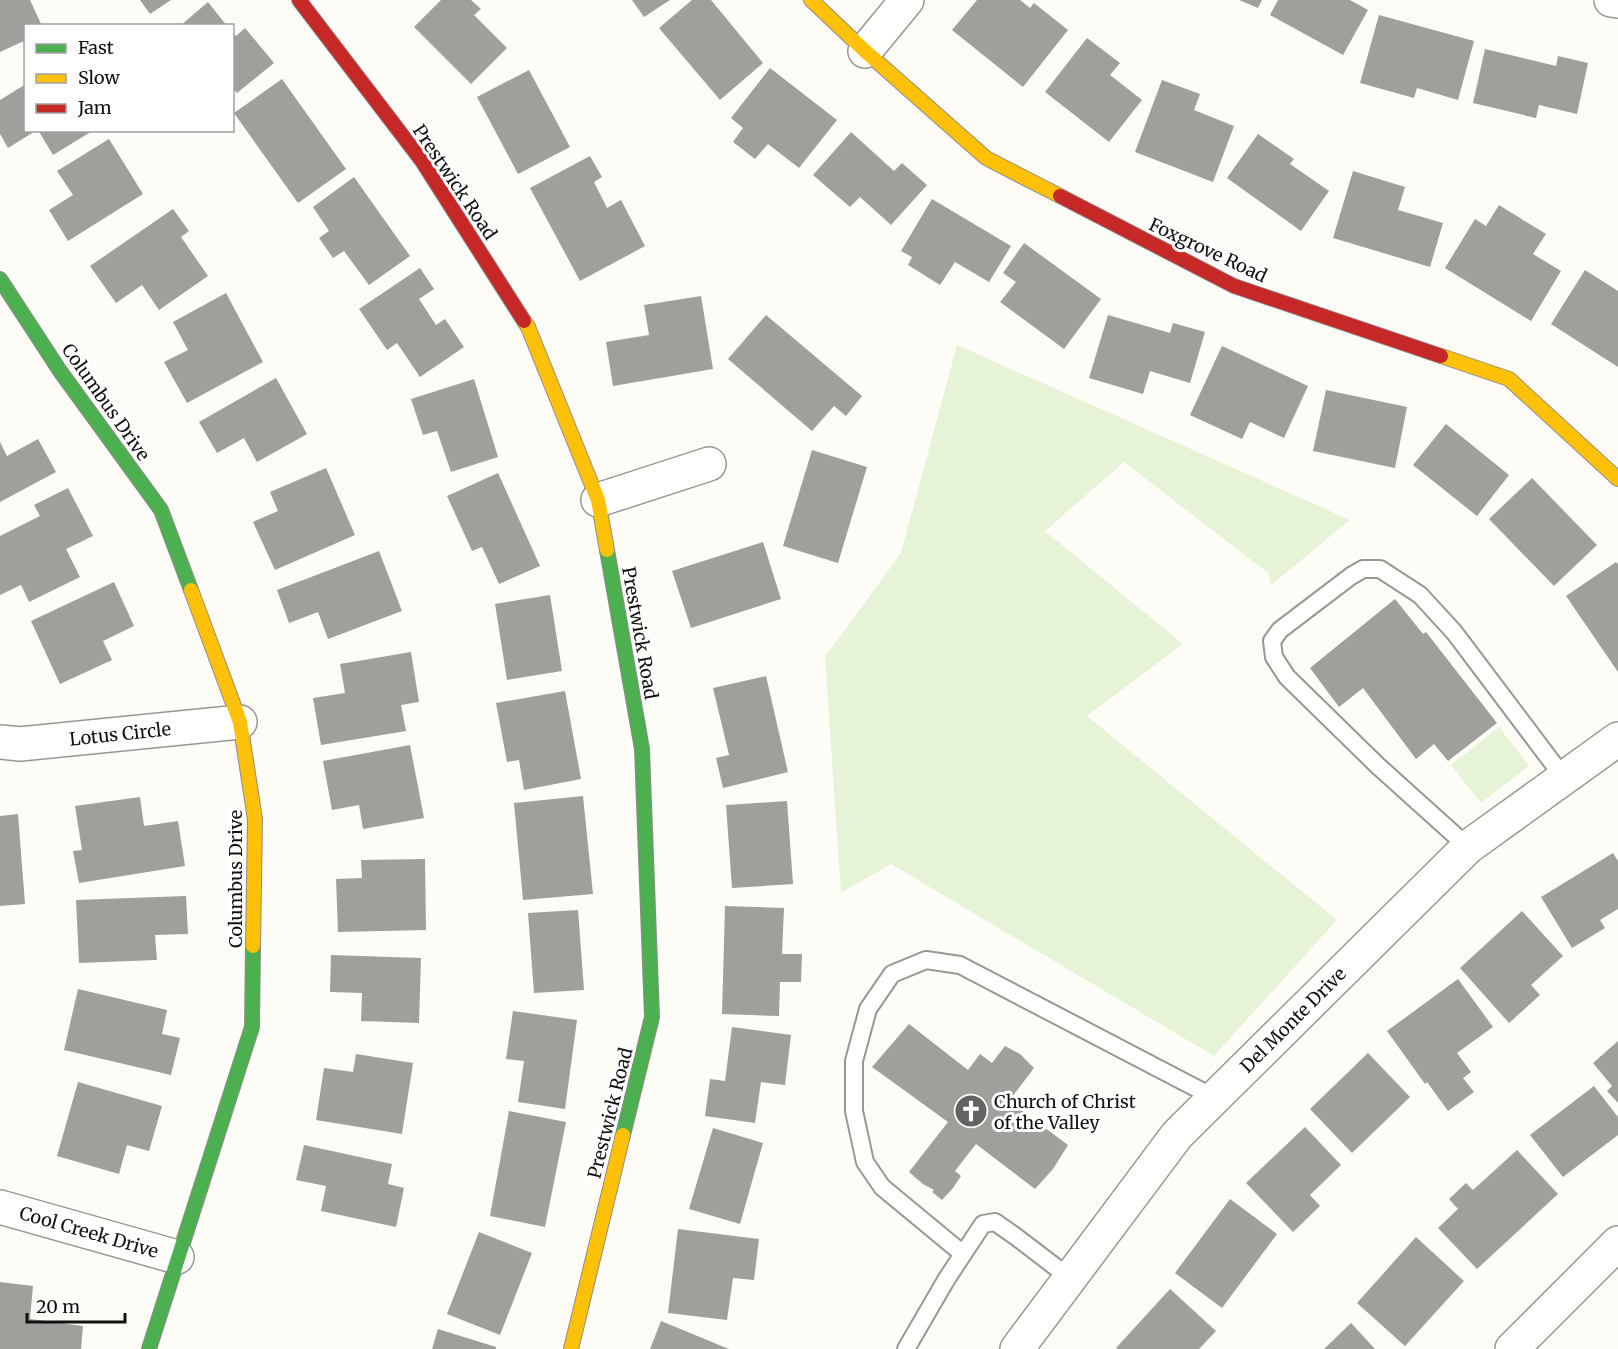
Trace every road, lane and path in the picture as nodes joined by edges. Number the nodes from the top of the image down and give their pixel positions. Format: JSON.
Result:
{"nodes":[{"id":1,"x":299,"y":0,"type":"edge"},
{"id":2,"x":811,"y":0,"type":"edge"},
{"id":3,"x":907,"y":0,"type":"edge"},
{"id":4,"x":1611,"y":0,"type":"edge"},
{"id":5,"x":1618,"y":1,"type":"edge"},
{"id":6,"x":865,"y":51,"type":"junction"},
{"id":7,"x":0,"y":279,"type":"edge"},
{"id":8,"x":709,"y":465,"type":"dead end"},
{"id":9,"x":1618,"y":479,"type":"edge"},
{"id":10,"x":598,"y":500,"type":"junction"},
{"id":11,"x":240,"y":722,"type":"junction"},
{"id":12,"x":1618,"y":739,"type":"edge"},
{"id":13,"x":0,"y":742,"type":"edge"},
{"id":14,"x":1564,"y":778,"type":"junction"},
{"id":15,"x":1468,"y":848,"type":"junction"},
{"id":16,"x":1215,"y":1098,"type":"junction"},
{"id":17,"x":0,"y":1207,"type":"edge"},
{"id":18,"x":1618,"y":1243,"type":"edge"},
{"id":19,"x":963,"y":1254,"type":"junction"},
{"id":20,"x":177,"y":1257,"type":"junction"},
{"id":21,"x":1070,"y":1278,"type":"junction"},
{"id":22,"x":149,"y":1349,"type":"edge"},
{"id":23,"x":571,"y":1349,"type":"edge"},
{"id":24,"x":906,"y":1349,"type":"edge"},
{"id":25,"x":1017,"y":1349,"type":"edge"},
{"id":26,"x":1512,"y":1349,"type":"edge"}],
"edges":[{"from":1,"to":10,"type":"street","name":"Prestwick Road"},
{"from":2,"to":6,"type":"street","name":"Foxgrove Road"},
{"from":3,"to":6,"type":"street"},
{"from":4,"to":5,"type":"street"},
{"from":6,"to":9,"type":"street","name":"Foxgrove Road"},
{"from":7,"to":11,"type":"street","name":"Columbus Drive"},
{"from":8,"to":10,"type":"street"},
{"from":10,"to":23,"type":"street","name":"Prestwick Road"},
{"from":11,"to":13,"type":"street","name":"Lotus Circle"},
{"from":11,"to":20,"type":"street","name":"Columbus Drive"},
{"from":12,"to":14,"type":"street","name":"Del Monte Drive"},
{"from":14,"to":15,"type":"street","name":"Del Monte Drive"},
{"from":14,"to":15,"type":"lane"},
{"from":15,"to":16,"type":"street","name":"Del Monte Drive"},
{"from":16,"to":19,"type":"lane"},
{"from":16,"to":21,"type":"street","name":"Del Monte Drive"},
{"from":17,"to":20,"type":"street","name":"Cool Creek Drive"},
{"from":18,"to":26,"type":"street"},
{"from":19,"to":21,"type":"lane"},
{"from":19,"to":24,"type":"lane"},
{"from":20,"to":22,"type":"street","name":"Columbus Drive"},
{"from":21,"to":25,"type":"street","name":"Del Monte Drive"}]}
